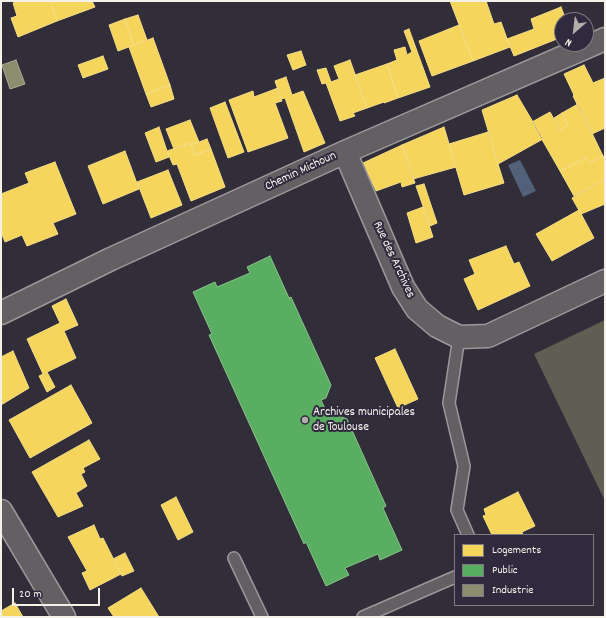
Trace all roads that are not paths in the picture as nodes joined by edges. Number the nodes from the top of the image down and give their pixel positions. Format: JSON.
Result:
{"nodes":[{"id":1,"x":605,"y":39,"type":"edge"},
{"id":2,"x":346,"y":152,"type":"junction"},
{"id":3,"x":605,"y":281,"type":"edge"},
{"id":4,"x":1,"y":313,"type":"edge"},
{"id":5,"x":459,"y":337,"type":"junction"},
{"id":6,"x":1,"y":511,"type":"edge"},
{"id":7,"x":468,"y":534,"type":"edge"},
{"id":8,"x":234,"y":558,"type":"dead end"},
{"id":9,"x":454,"y":577,"type":"edge"},
{"id":10,"x":64,"y":617,"type":"edge"},
{"id":11,"x":262,"y":617,"type":"edge"},
{"id":12,"x":363,"y":617,"type":"edge"}],
"edges":[{"from":1,"to":2,"type":"street","name":"Chemin Michoun"},
{"from":2,"to":4,"type":"street","name":"Chemin Michoun"},
{"from":2,"to":5,"type":"street","name":"Rue des Archives"},
{"from":3,"to":5,"type":"street","name":"Rue des Archives"},
{"from":5,"to":7,"type":"lane"},
{"from":6,"to":10,"type":"street"},
{"from":8,"to":11,"type":"lane"},
{"from":9,"to":12,"type":"lane"}]}
